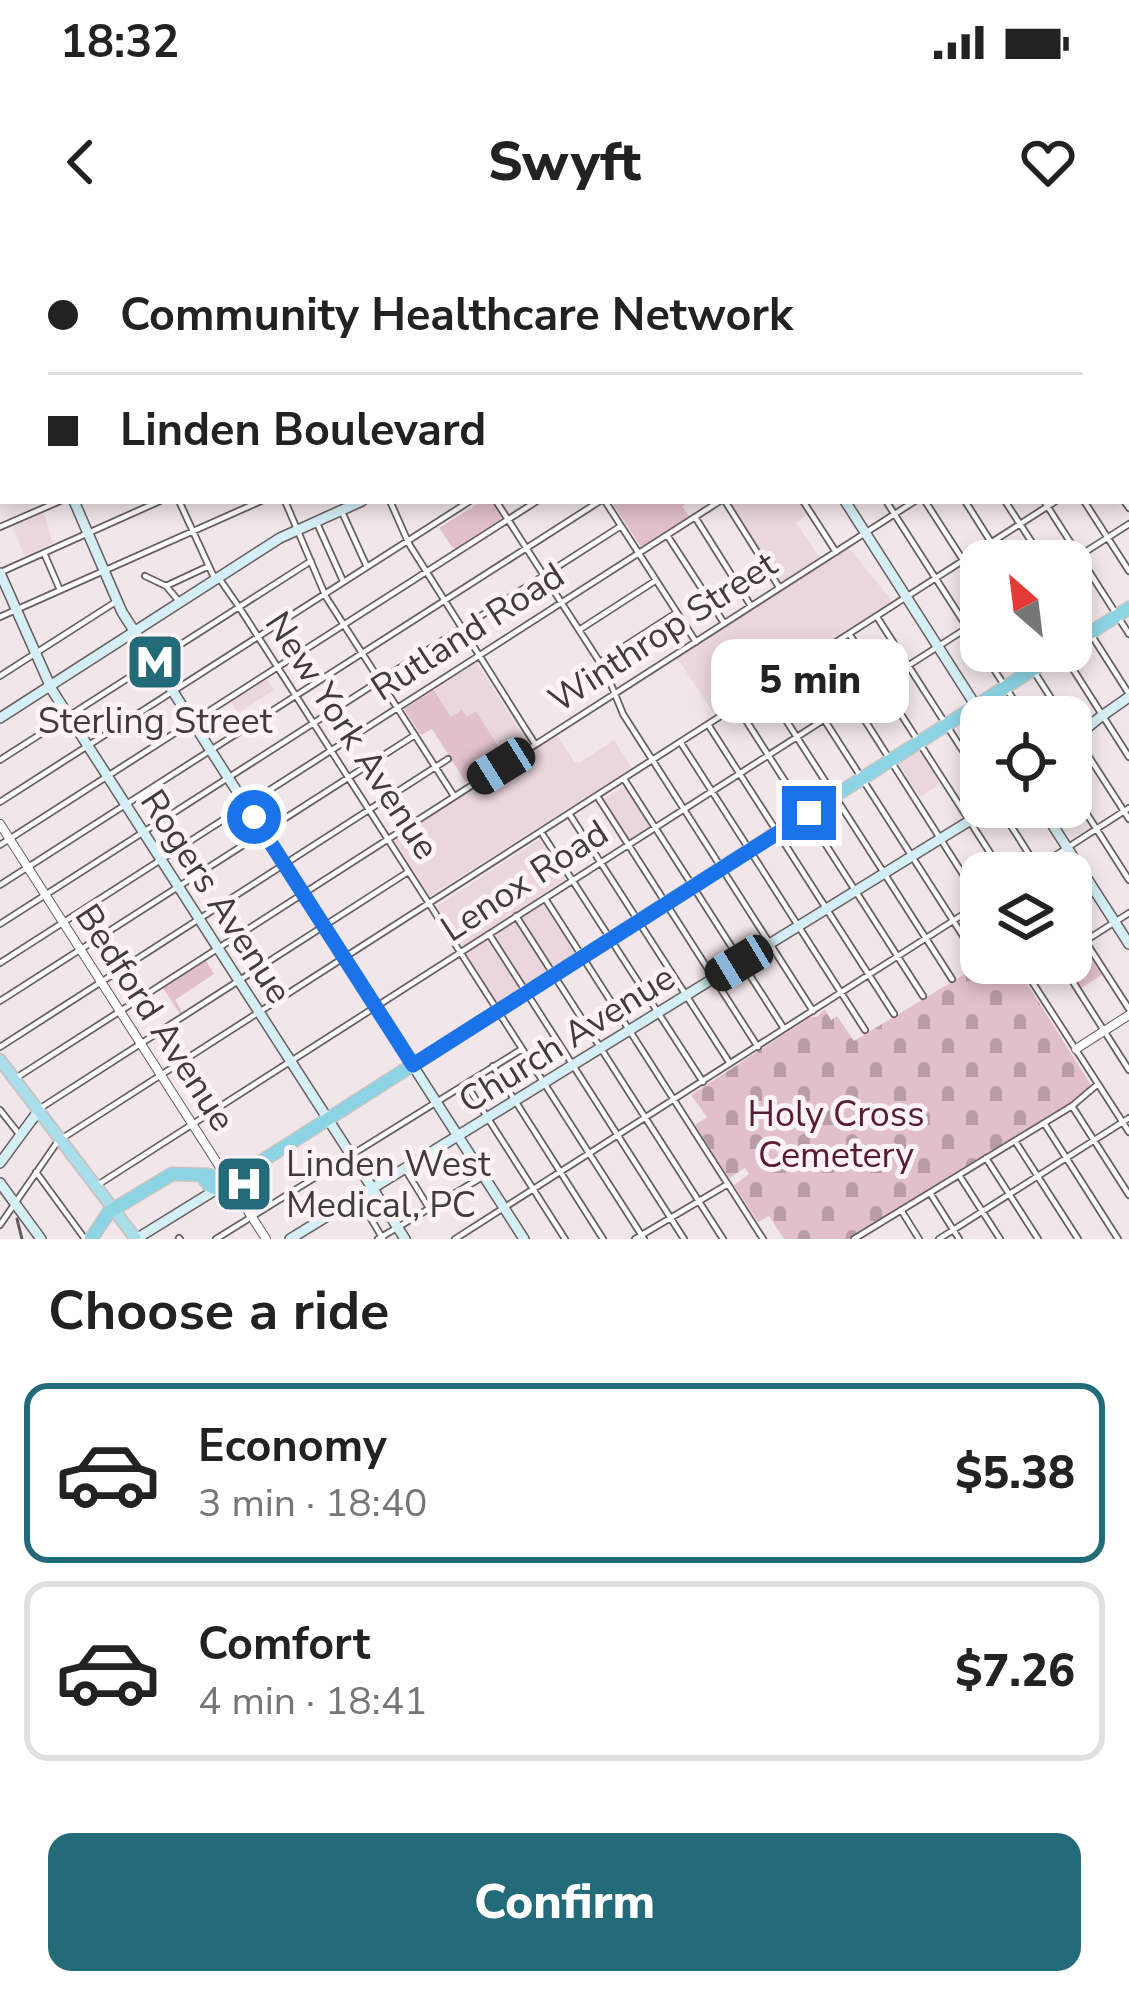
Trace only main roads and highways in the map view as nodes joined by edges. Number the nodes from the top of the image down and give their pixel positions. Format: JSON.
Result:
{"nodes":[{"id":1,"x":75,"y":504,"type":"edge"},
{"id":2,"x":355,"y":504,"type":"edge"},
{"id":3,"x":847,"y":504,"type":"edge"},
{"id":4,"x":0,"y":572,"type":"edge"},
{"id":5,"x":1123,"y":612,"type":"edge"},
{"id":6,"x":135,"y":632,"type":"junction"},
{"id":7,"x":1092,"y":632,"type":"edge"},
{"id":8,"x":1030,"y":672,"type":"edge"},
{"id":9,"x":50,"y":686,"type":"junction"},
{"id":10,"x":970,"y":696,"type":"edge"},
{"id":11,"x":996,"y":696,"type":"edge"},
{"id":12,"x":1129,"y":696,"type":"edge"},
{"id":13,"x":0,"y":718,"type":"edge"},
{"id":14,"x":960,"y":719,"type":"edge"},
{"id":15,"x":1092,"y":722,"type":"edge"},
{"id":16,"x":960,"y":826,"type":"edge"},
{"id":17,"x":1054,"y":828,"type":"edge"},
{"id":18,"x":1129,"y":944,"type":"edge"},
{"id":19,"x":413,"y":1065,"type":"junction"},
{"id":20,"x":5,"y":1070,"type":"edge"},
{"id":21,"x":39,"y":1109,"type":"junction"},
{"id":22,"x":328,"y":1119,"type":"junction"},
{"id":23,"x":458,"y":1136,"type":"junction"},
{"id":24,"x":0,"y":1163,"type":"edge"},
{"id":25,"x":219,"y":1165,"type":"road end"},
{"id":26,"x":201,"y":1175,"type":"junction"},
{"id":27,"x":0,"y":1183,"type":"edge"},
{"id":28,"x":223,"y":1185,"type":"junction"},
{"id":29,"x":373,"y":1189,"type":"junction"},
{"id":30,"x":114,"y":1210,"type":"junction"},
{"id":31,"x":306,"y":1235,"type":"edge"},
{"id":32,"x":39,"y":1238,"type":"edge"},
{"id":33,"x":88,"y":1239,"type":"edge"},
{"id":34,"x":136,"y":1239,"type":"edge"},
{"id":35,"x":290,"y":1239,"type":"edge"},
{"id":36,"x":404,"y":1239,"type":"edge"},
{"id":37,"x":524,"y":1239,"type":"edge"}],
"edges":[{"from":1,"to":6,"type":"main road"},
{"from":2,"to":6,"type":"main road"},
{"from":3,"to":10,"type":"main road"},
{"from":4,"to":9,"type":"main road","name":"Rogers Avenue"},
{"from":5,"to":7,"type":"highway"},
{"from":6,"to":9,"type":"main road"},
{"from":6,"to":19,"type":"main road"},
{"from":8,"to":11,"type":"highway"},
{"from":9,"to":13,"type":"main road"},
{"from":9,"to":22,"type":"main road","name":"Rogers Avenue"},
{"from":12,"to":15,"type":"main road"},
{"from":14,"to":19,"type":"highway"},
{"from":16,"to":23,"type":"main road","name":"Church Avenue"},
{"from":17,"to":18,"type":"main road"},
{"from":19,"to":22,"type":"highway"},
{"from":19,"to":23,"type":"main road"},
{"from":20,"to":21,"type":"main road"},
{"from":21,"to":24,"type":"main road"},
{"from":21,"to":30,"type":"main road"},
{"from":22,"to":28,"type":"highway"},
{"from":22,"to":29,"type":"main road","name":"Rogers Avenue"},
{"from":23,"to":29,"type":"main road","name":"Church Avenue"},
{"from":23,"to":37,"type":"main road"},
{"from":25,"to":26,"type":"highway"},
{"from":26,"to":28,"type":"highway"},
{"from":26,"to":30,"type":"highway"},
{"from":27,"to":32,"type":"main road"},
{"from":28,"to":34,"type":"main road"},
{"from":29,"to":31,"type":"main road","name":"Church Avenue"},
{"from":29,"to":36,"type":"main road","name":"Rogers Avenue"},
{"from":30,"to":33,"type":"highway"},
{"from":30,"to":34,"type":"main road"},
{"from":31,"to":35,"type":"main road","name":"Church Avenue"}]}
